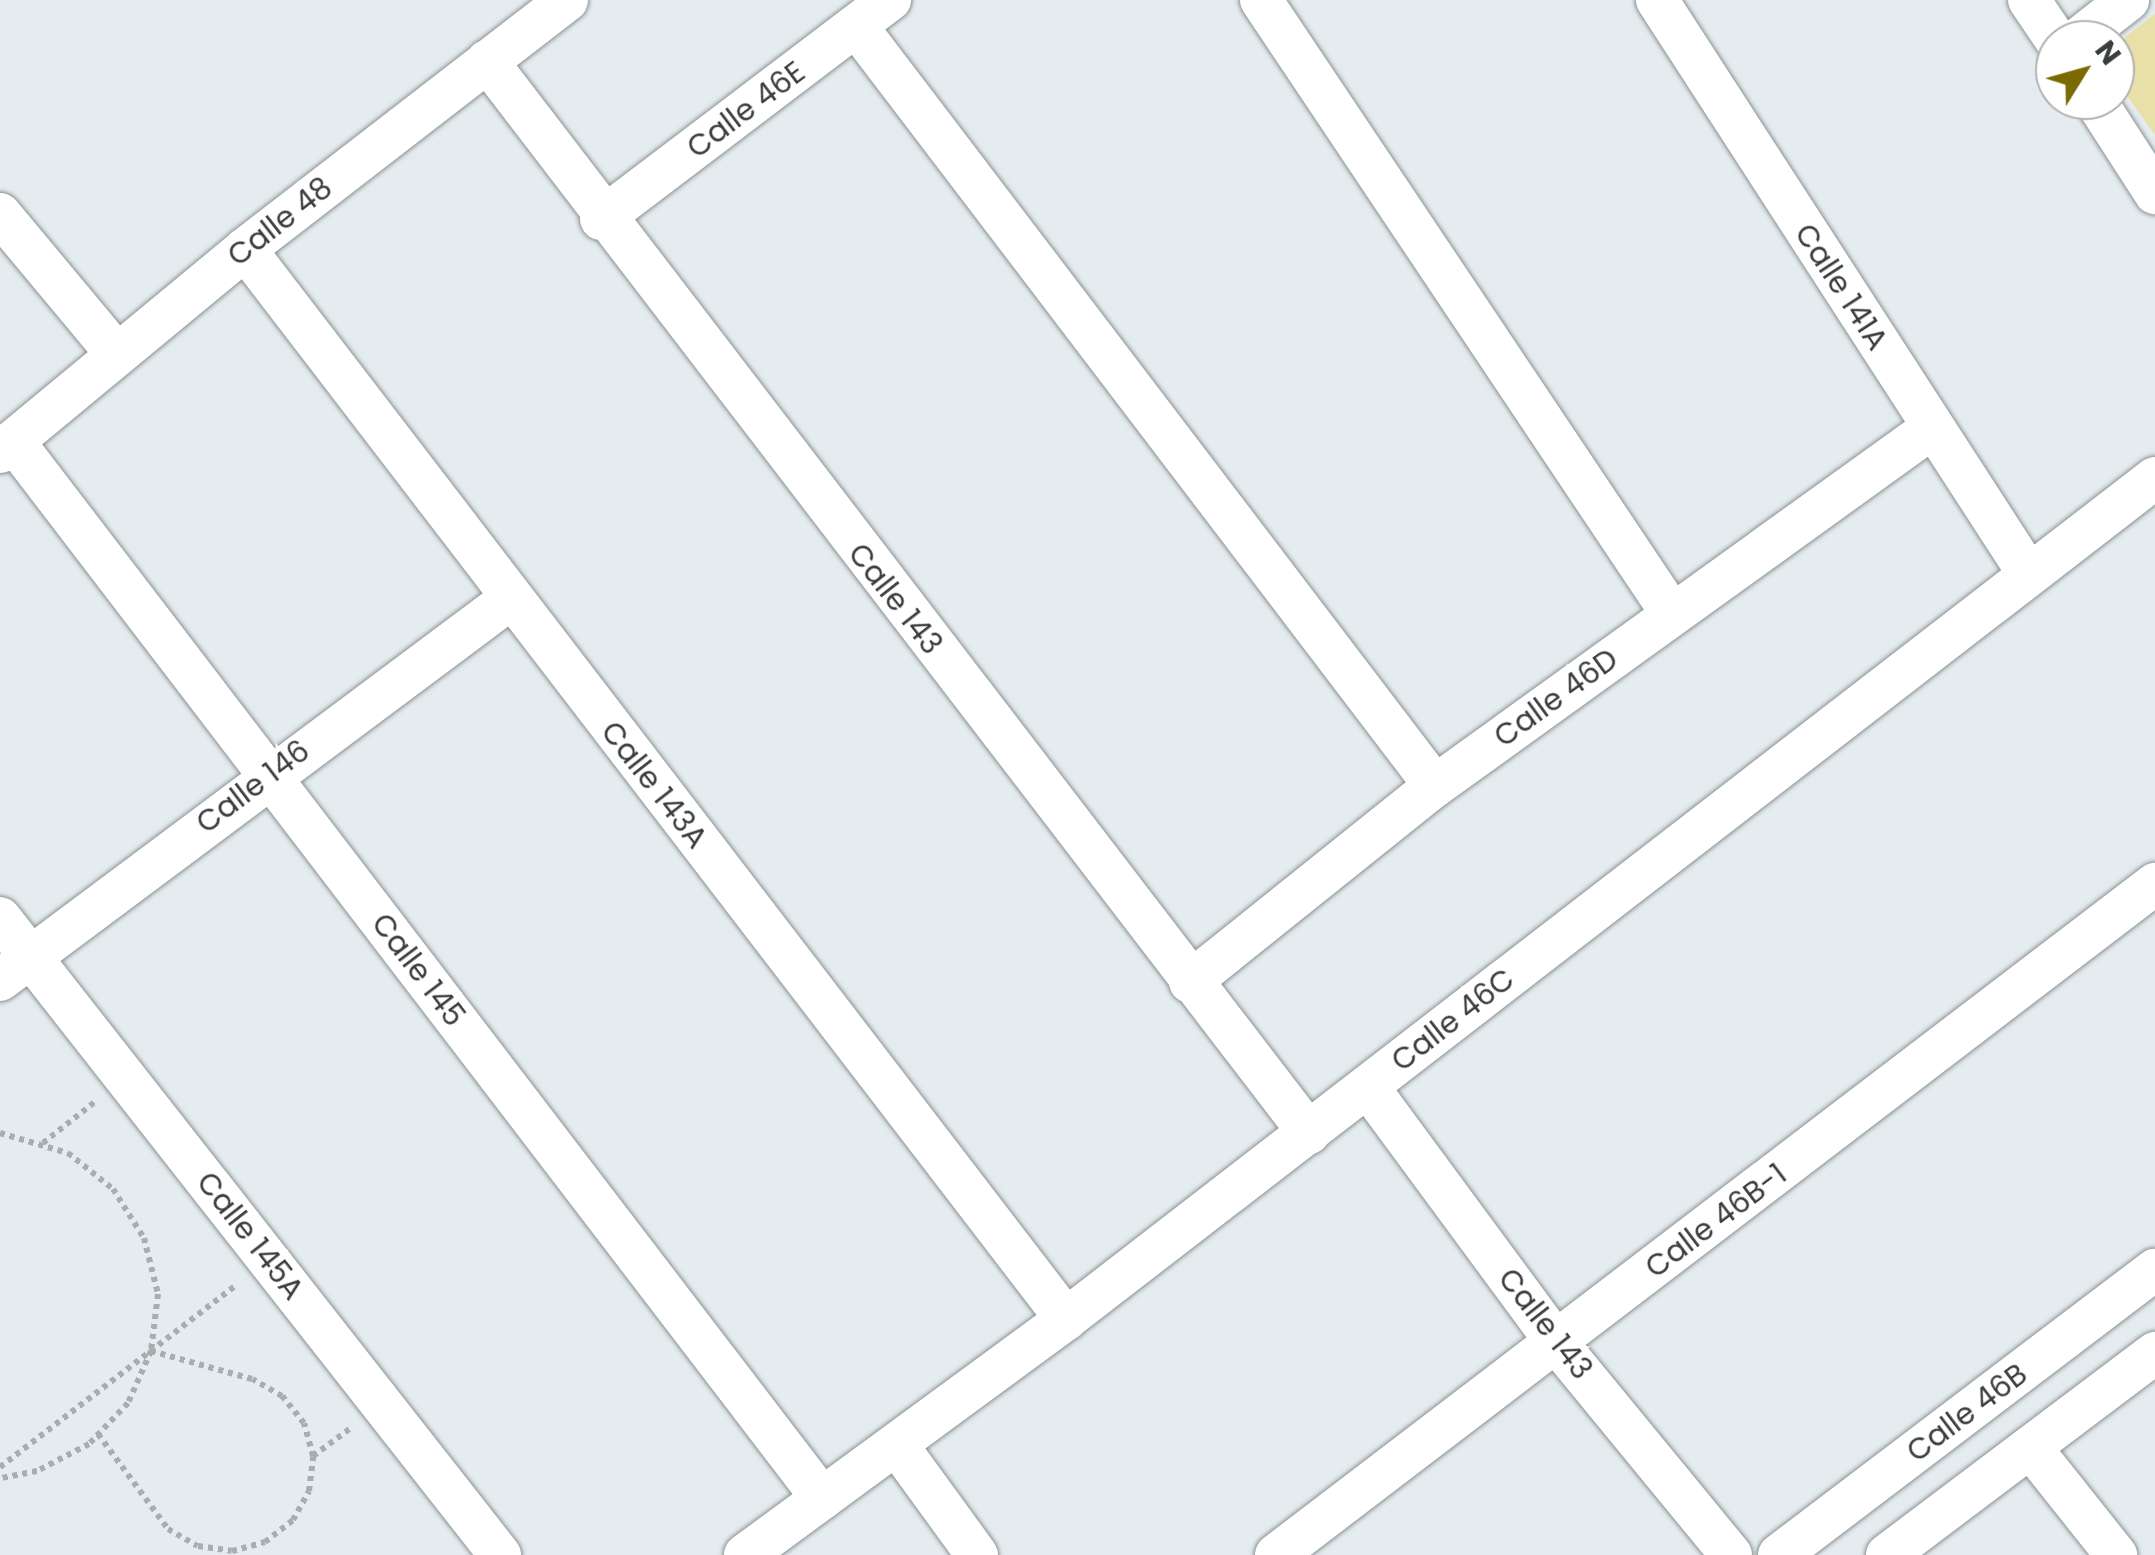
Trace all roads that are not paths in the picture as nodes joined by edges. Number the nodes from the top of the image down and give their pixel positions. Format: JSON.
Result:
{"nodes":[{"id":1,"x":566,"y":0,"type":"edge"},
{"id":2,"x":890,"y":0,"type":"edge"},
{"id":3,"x":1261,"y":0,"type":"edge"},
{"id":4,"x":1657,"y":0,"type":"edge"},
{"id":5,"x":2128,"y":0,"type":"edge"},
{"id":6,"x":2102,"y":20,"type":"edge"},
{"id":7,"x":857,"y":26,"type":"junction"},
{"id":8,"x":486,"y":61,"type":"junction"},
{"id":9,"x":2107,"y":120,"type":"edge"},
{"id":10,"x":2155,"y":193,"type":"edge"},
{"id":11,"x":0,"y":214,"type":"edge"},
{"id":12,"x":601,"y":219,"type":"junction"},
{"id":13,"x":245,"y":249,"type":"junction"},
{"id":14,"x":116,"y":352,"type":"junction"},
{"id":15,"x":1932,"y":428,"type":"junction"},
{"id":16,"x":7,"y":447,"type":"edge"},
{"id":17,"x":2155,"y":478,"type":"edge"},
{"id":18,"x":2028,"y":573,"type":"junction"},
{"id":19,"x":510,"y":599,"type":"junction"},
{"id":20,"x":1672,"y":614,"type":"junction"},
{"id":21,"x":269,"y":774,"type":"junction"},
{"id":22,"x":1435,"y":786,"type":"junction"},
{"id":23,"x":2155,"y":884,"type":"edge"},
{"id":24,"x":0,"y":918,"type":"edge"},
{"id":25,"x":15,"y":968,"type":"edge"},
{"id":26,"x":1190,"y":982,"type":"junction"},
{"id":27,"x":1368,"y":1087,"type":"junction"},
{"id":28,"x":1309,"y":1134,"type":"junction"},
{"id":29,"x":2155,"y":1270,"type":"edge"},
{"id":30,"x":1066,"y":1320,"type":"junction"},
{"id":31,"x":1557,"y":1342,"type":"junction"},
{"id":32,"x":2155,"y":1353,"type":"edge"},
{"id":33,"x":897,"y":1445,"type":"junction"},
{"id":34,"x":2031,"y":1448,"type":"junction"},
{"id":35,"x":822,"y":1498,"type":"junction"},
{"id":36,"x":500,"y":1555,"type":"edge"},
{"id":37,"x":746,"y":1555,"type":"edge"},
{"id":38,"x":977,"y":1555,"type":"edge"},
{"id":39,"x":1276,"y":1555,"type":"edge"},
{"id":40,"x":1731,"y":1555,"type":"edge"},
{"id":41,"x":1779,"y":1555,"type":"edge"},
{"id":42,"x":1887,"y":1555,"type":"edge"},
{"id":43,"x":2116,"y":1555,"type":"edge"}],
"edges":[{"from":1,"to":8,"type":"street","name":"Calle 48"},
{"from":2,"to":7,"type":"street","name":"Calle 46E"},
{"from":3,"to":20,"type":"street"},
{"from":4,"to":15,"type":"street","name":"Calle 141A"},
{"from":5,"to":6,"type":"street"},
{"from":7,"to":12,"type":"street","name":"Calle 46E"},
{"from":7,"to":22,"type":"street"},
{"from":8,"to":12,"type":"street","name":"Calle 143"},
{"from":8,"to":13,"type":"street","name":"Calle 48"},
{"from":9,"to":10,"type":"street"},
{"from":11,"to":14,"type":"street"},
{"from":12,"to":26,"type":"street","name":"Calle 143"},
{"from":13,"to":14,"type":"street","name":"Calle 48"},
{"from":13,"to":19,"type":"street","name":"Calle 143A"},
{"from":14,"to":16,"type":"street","name":"Calle 48"},
{"from":15,"to":18,"type":"street","name":"Calle 141A"},
{"from":15,"to":20,"type":"street","name":"Calle 46D"},
{"from":16,"to":21,"type":"street","name":"Calle 145"},
{"from":17,"to":18,"type":"street","name":"Calle 46C"},
{"from":18,"to":27,"type":"street","name":"Calle 46C"},
{"from":19,"to":21,"type":"street","name":"Calle 146"},
{"from":19,"to":30,"type":"street","name":"Calle 143A"},
{"from":20,"to":22,"type":"street","name":"Calle 46D"},
{"from":21,"to":25,"type":"street","name":"Calle 146"},
{"from":21,"to":35,"type":"street","name":"Calle 145"},
{"from":22,"to":26,"type":"street","name":"Calle 46D"},
{"from":23,"to":31,"type":"street","name":"Calle 46B-1"},
{"from":24,"to":25,"type":"street","name":"Calle 145A"},
{"from":25,"to":36,"type":"street","name":"Calle 145A"},
{"from":26,"to":28,"type":"street","name":"Calle 143"},
{"from":27,"to":28,"type":"street","name":"Calle 46C"},
{"from":27,"to":31,"type":"street","name":"Calle 143"},
{"from":28,"to":30,"type":"street","name":"Calle 46C"},
{"from":29,"to":41,"type":"street","name":"Calle 46B"},
{"from":30,"to":33,"type":"street","name":"Calle 46C"},
{"from":31,"to":39,"type":"street","name":"Calle 46B-1"},
{"from":31,"to":40,"type":"street","name":"Calle 143"},
{"from":32,"to":34,"type":"street"},
{"from":33,"to":35,"type":"street","name":"Calle 46C"},
{"from":33,"to":38,"type":"street"},
{"from":34,"to":42,"type":"street"},
{"from":34,"to":43,"type":"street"},
{"from":35,"to":37,"type":"street","name":"Calle 46C"}]}
